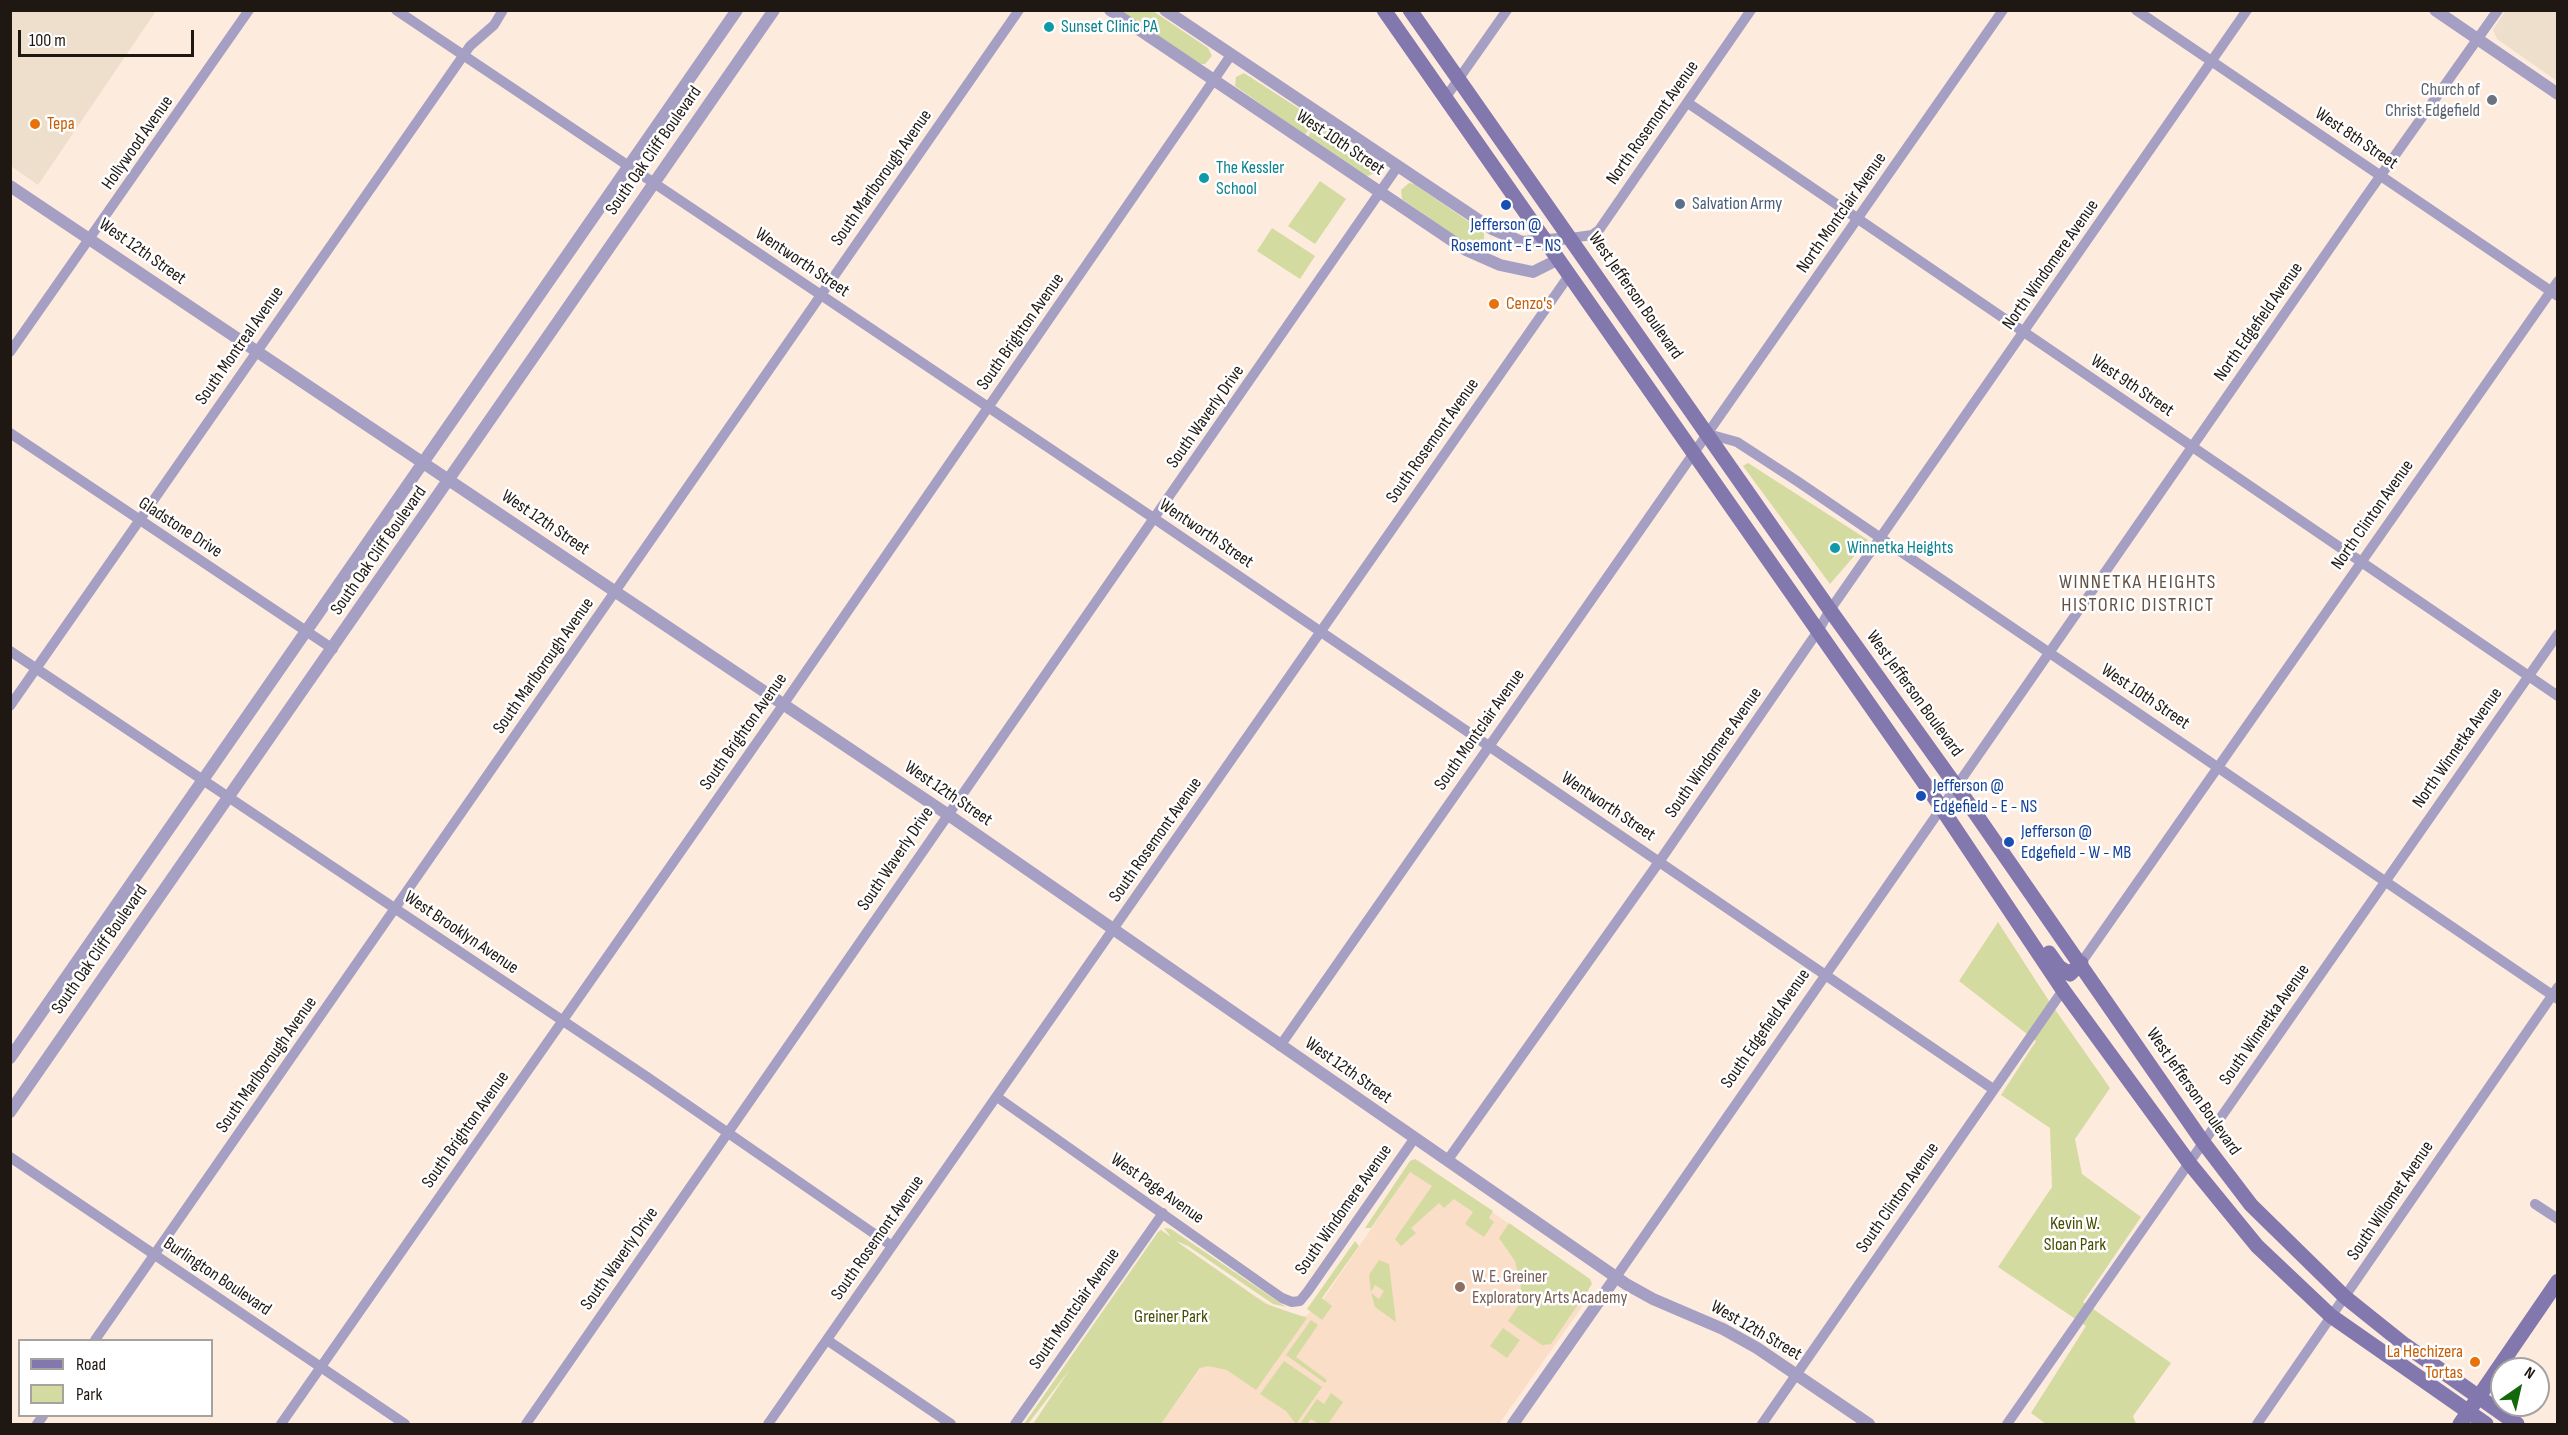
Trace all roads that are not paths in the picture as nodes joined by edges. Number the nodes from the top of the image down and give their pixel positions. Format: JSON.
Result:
{"nodes":[{"id":1,"x":249,"y":10,"type":"edge"},
{"id":2,"x":396,"y":10,"type":"edge"},
{"id":3,"x":503,"y":10,"type":"edge"},
{"id":4,"x":736,"y":10,"type":"edge"},
{"id":5,"x":774,"y":10,"type":"edge"},
{"id":6,"x":1019,"y":10,"type":"edge"},
{"id":7,"x":1110,"y":10,"type":"edge"},
{"id":8,"x":1165,"y":10,"type":"edge"},
{"id":9,"x":1384,"y":10,"type":"edge"},
{"id":10,"x":1410,"y":10,"type":"edge"},
{"id":11,"x":1507,"y":10,"type":"edge"},
{"id":12,"x":1752,"y":10,"type":"edge"},
{"id":13,"x":2003,"y":10,"type":"edge"},
{"id":14,"x":2136,"y":10,"type":"edge"},
{"id":15,"x":2247,"y":10,"type":"edge"},
{"id":16,"x":2435,"y":10,"type":"edge"},
{"id":17,"x":2498,"y":10,"type":"edge"},
{"id":18,"x":2477,"y":39,"type":"junction"},
{"id":19,"x":1231,"y":55,"type":"junction"},
{"id":20,"x":464,"y":56,"type":"junction"},
{"id":21,"x":2212,"y":61,"type":"junction"},
{"id":22,"x":1459,"y":80,"type":"junction"},
{"id":23,"x":1215,"y":81,"type":"junction"},
{"id":24,"x":2558,"y":94,"type":"edge"},
{"id":25,"x":1446,"y":97,"type":"junction"},
{"id":26,"x":1688,"y":103,"type":"junction"},
{"id":27,"x":628,"y":166,"type":"junction"},
{"id":28,"x":1398,"y":166,"type":"junction"},
{"id":29,"x":2381,"y":176,"type":"junction"},
{"id":30,"x":653,"y":183,"type":"junction"},
{"id":31,"x":10,"y":186,"type":"edge"},
{"id":32,"x":1381,"y":193,"type":"junction"},
{"id":33,"x":1857,"y":219,"type":"junction"},
{"id":34,"x":1571,"y":238,"type":"junction"},
{"id":35,"x":91,"y":239,"type":"junction"},
{"id":36,"x":1546,"y":240,"type":"junction"},
{"id":37,"x":1559,"y":259,"type":"junction"},
{"id":38,"x":1570,"y":274,"type":"junction"},
{"id":39,"x":2558,"y":281,"type":"edge"},
{"id":40,"x":2554,"y":294,"type":"edge"},
{"id":41,"x":821,"y":296,"type":"junction"},
{"id":42,"x":2024,"y":333,"type":"junction"},
{"id":43,"x":10,"y":352,"type":"edge"},
{"id":44,"x":256,"y":353,"type":"junction"},
{"id":45,"x":988,"y":407,"type":"junction"},
{"id":46,"x":10,"y":432,"type":"edge"},
{"id":47,"x":1708,"y":434,"type":"junction"},
{"id":48,"x":2193,"y":447,"type":"junction"},
{"id":49,"x":1693,"y":454,"type":"junction"},
{"id":50,"x":423,"y":461,"type":"junction"},
{"id":51,"x":450,"y":480,"type":"junction"},
{"id":52,"x":1155,"y":519,"type":"junction"},
{"id":53,"x":139,"y":521,"type":"junction"},
{"id":54,"x":1881,"y":538,"type":"junction"},
{"id":55,"x":2361,"y":560,"type":"junction"},
{"id":56,"x":615,"y":593,"type":"junction"},
{"id":57,"x":1830,"y":610,"type":"junction"},
{"id":58,"x":306,"y":631,"type":"junction"},
{"id":59,"x":1818,"y":631,"type":"junction"},
{"id":60,"x":1320,"y":632,"type":"junction"},
{"id":61,"x":2558,"y":634,"type":"edge"},
{"id":62,"x":333,"y":649,"type":"junction"},
{"id":63,"x":10,"y":651,"type":"edge"},
{"id":64,"x":2048,"y":653,"type":"junction"},
{"id":65,"x":36,"y":668,"type":"junction"},
{"id":66,"x":2528,"y":677,"type":"junction"},
{"id":67,"x":2558,"y":696,"type":"edge"},
{"id":68,"x":783,"y":705,"type":"junction"},
{"id":69,"x":10,"y":706,"type":"edge"},
{"id":70,"x":1489,"y":745,"type":"junction"},
{"id":71,"x":2217,"y":768,"type":"junction"},
{"id":72,"x":203,"y":780,"type":"junction"},
{"id":73,"x":1957,"y":787,"type":"junction"},
{"id":74,"x":228,"y":797,"type":"junction"},
{"id":75,"x":1942,"y":808,"type":"junction"},
{"id":76,"x":947,"y":814,"type":"junction"},
{"id":77,"x":1659,"y":862,"type":"junction"},
{"id":78,"x":2385,"y":881,"type":"junction"},
{"id":79,"x":395,"y":909,"type":"junction"},
{"id":80,"x":2009,"y":910,"type":"junction"},
{"id":81,"x":1114,"y":930,"type":"junction"},
{"id":82,"x":2081,"y":963,"type":"junction"},
{"id":83,"x":1825,"y":974,"type":"junction"},
{"id":84,"x":2062,"y":990,"type":"junction"},
{"id":85,"x":2556,"y":994,"type":"edge"},
{"id":86,"x":562,"y":1021,"type":"junction"},
{"id":87,"x":1280,"y":1046,"type":"junction"},
{"id":88,"x":10,"y":1058,"type":"edge"},
{"id":89,"x":1993,"y":1089,"type":"junction"},
{"id":90,"x":997,"y":1097,"type":"junction"},
{"id":91,"x":10,"y":1112,"type":"edge"},
{"id":92,"x":728,"y":1133,"type":"junction"},
{"id":93,"x":1414,"y":1139,"type":"junction"},
{"id":94,"x":2203,"y":1142,"type":"junction"},
{"id":95,"x":10,"y":1157,"type":"edge"},
{"id":96,"x":1447,"y":1161,"type":"junction"},
{"id":97,"x":2190,"y":1164,"type":"junction"},
{"id":98,"x":2535,"y":1204,"type":"dead end"},
{"id":99,"x":1163,"y":1213,"type":"junction"},
{"id":100,"x":2558,"y":1219,"type":"edge"},
{"id":101,"x":892,"y":1246,"type":"junction"},
{"id":102,"x":155,"y":1255,"type":"junction"},
{"id":103,"x":1616,"y":1277,"type":"junction"},
{"id":104,"x":2558,"y":1281,"type":"edge"},
{"id":105,"x":2345,"y":1297,"type":"junction"},
{"id":106,"x":1300,"y":1301,"type":"joint"},
{"id":107,"x":2331,"y":1316,"type":"junction"},
{"id":108,"x":96,"y":1339,"type":"edge"},
{"id":109,"x":827,"y":1340,"type":"junction"},
{"id":110,"x":321,"y":1367,"type":"junction"},
{"id":111,"x":1797,"y":1374,"type":"junction"},
{"id":112,"x":2478,"y":1398,"type":"junction"},
{"id":113,"x":2464,"y":1418,"type":"edge"},
{"id":114,"x":281,"y":1425,"type":"edge"},
{"id":115,"x":405,"y":1425,"type":"edge"},
{"id":116,"x":526,"y":1425,"type":"edge"},
{"id":117,"x":768,"y":1425,"type":"edge"},
{"id":118,"x":951,"y":1425,"type":"edge"},
{"id":119,"x":1015,"y":1425,"type":"edge"},
{"id":120,"x":1513,"y":1425,"type":"edge"},
{"id":121,"x":1762,"y":1425,"type":"edge"},
{"id":122,"x":1869,"y":1425,"type":"edge"},
{"id":123,"x":2007,"y":1425,"type":"edge"},
{"id":124,"x":2257,"y":1425,"type":"edge"},
{"id":125,"x":2486,"y":1425,"type":"edge"},
{"id":126,"x":2517,"y":1425,"type":"edge"}],
"edges":[{"from":1,"to":35,"type":"street","name":"Hollywood Avenue"},
{"from":2,"to":20,"type":"street","name":"Wentworth Street"},
{"from":3,"to":20,"type":"street","name":"South Montreal Avenue"},
{"from":4,"to":27,"type":"street","name":"South Oak Cliff Boulevard"},
{"from":5,"to":30,"type":"street","name":"South Oak Cliff Boulevard"},
{"from":6,"to":41,"type":"street","name":"South Marlborough Avenue"},
{"from":7,"to":23,"type":"street","name":"West 10th Street"},
{"from":8,"to":19,"type":"street","name":"West 10th Street"},
{"from":9,"to":25,"type":"main road"},
{"from":10,"to":22,"type":"main road","name":"West Jefferson Boulevard"},
{"from":11,"to":22,"type":"street"},
{"from":12,"to":26,"type":"street","name":"North Rosemont Avenue"},
{"from":13,"to":33,"type":"street","name":"North Montclair Avenue"},
{"from":14,"to":21,"type":"street","name":"West 8th Street"},
{"from":15,"to":21,"type":"street","name":"North Windomere Avenue"},
{"from":16,"to":18,"type":"street"},
{"from":17,"to":18,"type":"street","name":"North Edgefield Avenue"},
{"from":18,"to":24,"type":"street"},
{"from":18,"to":29,"type":"street","name":"North Edgefield Avenue"},
{"from":19,"to":23,"type":"street","name":"South Brighton Avenue"},
{"from":19,"to":28,"type":"street","name":"West 10th Street"},
{"from":20,"to":27,"type":"street","name":"Wentworth Street"},
{"from":20,"to":44,"type":"street","name":"South Montreal Avenue"},
{"from":21,"to":29,"type":"street","name":"West 8th Street"},
{"from":21,"to":42,"type":"street","name":"North Windomere Avenue"},
{"from":22,"to":25,"type":"street"},
{"from":22,"to":34,"type":"main road","name":"West Jefferson Boulevard"},
{"from":23,"to":32,"type":"street","name":"West 10th Street"},
{"from":23,"to":45,"type":"street","name":"South Brighton Avenue"},
{"from":25,"to":36,"type":"main road"},
{"from":26,"to":33,"type":"street","name":"West 9th Street"},
{"from":26,"to":34,"type":"street","name":"North Rosemont Avenue"},
{"from":27,"to":30,"type":"street","name":"Wentworth Street"},
{"from":27,"to":50,"type":"street","name":"South Oak Cliff Boulevard"},
{"from":28,"to":32,"type":"street","name":"South Waverly Drive"},
{"from":28,"to":36,"type":"street","name":"West 10th Street"},
{"from":29,"to":40,"type":"street","name":"West 8th Street"},
{"from":29,"to":48,"type":"street","name":"North Edgefield Avenue"},
{"from":30,"to":41,"type":"street","name":"Wentworth Street"},
{"from":30,"to":51,"type":"street","name":"South Oak Cliff Boulevard"},
{"from":31,"to":35,"type":"street","name":"West 12th Street"},
{"from":32,"to":37,"type":"street","name":"West 10th Street"},
{"from":32,"to":52,"type":"street","name":"South Waverly Drive"},
{"from":33,"to":42,"type":"street","name":"West 9th Street"},
{"from":33,"to":47,"type":"street","name":"North Montclair Avenue"},
{"from":34,"to":36,"type":"street","name":"West 10th Street"},
{"from":34,"to":47,"type":"main road","name":"West Jefferson Boulevard"},
{"from":35,"to":43,"type":"street","name":"Hollywood Avenue"},
{"from":35,"to":44,"type":"street","name":"West 12th Street"},
{"from":36,"to":37,"type":"main road"},
{"from":37,"to":38,"type":"main road"},
{"from":38,"to":49,"type":"main road"},
{"from":38,"to":60,"type":"street","name":"South Rosemont Avenue"},
{"from":39,"to":40,"type":"street","name":"North Clinton Avenue"},
{"from":40,"to":55,"type":"street","name":"North Clinton Avenue"},
{"from":41,"to":45,"type":"street","name":"Wentworth Street"},
{"from":41,"to":56,"type":"street","name":"South Marlborough Avenue"},
{"from":42,"to":48,"type":"street","name":"West 9th Street"},
{"from":42,"to":54,"type":"street","name":"North Windomere Avenue"},
{"from":44,"to":50,"type":"street","name":"West 12th Street"},
{"from":44,"to":53,"type":"street","name":"South Montreal Avenue"},
{"from":45,"to":52,"type":"street","name":"Wentworth Street"},
{"from":45,"to":68,"type":"street","name":"South Brighton Avenue"},
{"from":46,"to":53,"type":"street","name":"Gladstone Drive"},
{"from":47,"to":49,"type":"street","name":"South Montclair Avenue"},
{"from":47,"to":54,"type":"street","name":"West 10th Street"},
{"from":47,"to":57,"type":"main road","name":"West Jefferson Boulevard"},
{"from":48,"to":55,"type":"street","name":"West 9th Street"},
{"from":48,"to":64,"type":"street","name":"North Edgefield Avenue"},
{"from":49,"to":59,"type":"main road"},
{"from":49,"to":70,"type":"street","name":"South Montclair Avenue"},
{"from":50,"to":51,"type":"street","name":"West 12th Street"},
{"from":50,"to":58,"type":"street","name":"South Oak Cliff Boulevard"},
{"from":51,"to":56,"type":"street","name":"West 12th Street"},
{"from":51,"to":62,"type":"street","name":"South Oak Cliff Boulevard"},
{"from":52,"to":60,"type":"street","name":"Wentworth Street"},
{"from":52,"to":76,"type":"street","name":"South Waverly Drive"},
{"from":53,"to":58,"type":"street","name":"Gladstone Drive"},
{"from":53,"to":65,"type":"street","name":"South Montreal Avenue"},
{"from":54,"to":57,"type":"street","name":"South Windomere Avenue"},
{"from":54,"to":64,"type":"street","name":"West 10th Street"},
{"from":55,"to":66,"type":"street","name":"West 9th Street"},
{"from":55,"to":71,"type":"street","name":"North Clinton Avenue"},
{"from":56,"to":68,"type":"street","name":"West 12th Street"},
{"from":56,"to":79,"type":"street","name":"South Marlborough Avenue"},
{"from":57,"to":59,"type":"street","name":"South Windomere Avenue"},
{"from":57,"to":73,"type":"main road","name":"West Jefferson Boulevard"},
{"from":58,"to":62,"type":"street","name":"Gladstone Drive"},
{"from":58,"to":72,"type":"street","name":"South Oak Cliff Boulevard"},
{"from":59,"to":75,"type":"main road"},
{"from":59,"to":77,"type":"street","name":"South Windomere Avenue"},
{"from":60,"to":70,"type":"street","name":"Wentworth Street"},
{"from":60,"to":81,"type":"street","name":"South Rosemont Avenue"},
{"from":61,"to":66,"type":"street","name":"North Winnetka Avenue"},
{"from":62,"to":74,"type":"street","name":"South Oak Cliff Boulevard"},
{"from":63,"to":65,"type":"street","name":"West Brooklyn Avenue"},
{"from":64,"to":71,"type":"street","name":"West 10th Street"},
{"from":64,"to":73,"type":"street","name":"South Edgefield Avenue"},
{"from":65,"to":69,"type":"street","name":"South Montreal Avenue"},
{"from":65,"to":72,"type":"street","name":"West Brooklyn Avenue"},
{"from":66,"to":67,"type":"street","name":"West 9th Street"},
{"from":66,"to":78,"type":"street","name":"North Winnetka Avenue"},
{"from":68,"to":76,"type":"street","name":"West 12th Street"},
{"from":68,"to":86,"type":"street","name":"South Brighton Avenue"},
{"from":70,"to":77,"type":"street","name":"Wentworth Street"},
{"from":70,"to":87,"type":"street","name":"South Montclair Avenue"},
{"from":71,"to":78,"type":"street","name":"West 10th Street"},
{"from":71,"to":82,"type":"street"},
{"from":72,"to":74,"type":"street","name":"West Brooklyn Avenue"},
{"from":72,"to":88,"type":"street","name":"South Oak Cliff Boulevard"},
{"from":73,"to":75,"type":"street","name":"South Edgefield Avenue"},
{"from":73,"to":82,"type":"main road","name":"West Jefferson Boulevard"},
{"from":74,"to":79,"type":"street","name":"West Brooklyn Avenue"},
{"from":74,"to":91,"type":"street","name":"South Oak Cliff Boulevard"},
{"from":75,"to":80,"type":"main road"},
{"from":75,"to":83,"type":"street","name":"South Edgefield Avenue"},
{"from":76,"to":81,"type":"street","name":"West 12th Street"},
{"from":76,"to":92,"type":"street","name":"South Waverly Drive"},
{"from":77,"to":83,"type":"street","name":"Wentworth Street"},
{"from":77,"to":96,"type":"street","name":"South Windomere Avenue"},
{"from":78,"to":85,"type":"street","name":"West 10th Street"},
{"from":78,"to":94,"type":"street","name":"South Winnetka Avenue"},
{"from":79,"to":86,"type":"street","name":"West Brooklyn Avenue"},
{"from":79,"to":102,"type":"street","name":"South Marlborough Avenue"},
{"from":80,"to":82,"type":"main road"},
{"from":80,"to":84,"type":"main road"},
{"from":81,"to":87,"type":"street","name":"West 12th Street"},
{"from":81,"to":90,"type":"street","name":"South Rosemont Avenue"},
{"from":82,"to":94,"type":"main road","name":"West Jefferson Boulevard"},
{"from":83,"to":89,"type":"street","name":"Wentworth Street"},
{"from":83,"to":103,"type":"street","name":"South Edgefield Avenue"},
{"from":84,"to":89,"type":"street","name":"South Clinton Avenue"},
{"from":84,"to":97,"type":"main road"},
{"from":85,"to":105,"type":"street","name":"South Willomet Avenue"},
{"from":86,"to":92,"type":"street","name":"West Brooklyn Avenue"},
{"from":86,"to":110,"type":"street","name":"South Brighton Avenue"},
{"from":87,"to":93,"type":"street","name":"West 12th Street"},
{"from":89,"to":111,"type":"street","name":"South Clinton Avenue"},
{"from":90,"to":99,"type":"street","name":"West Page Avenue"},
{"from":90,"to":101,"type":"street","name":"South Rosemont Avenue"},
{"from":92,"to":101,"type":"street","name":"West Brooklyn Avenue"},
{"from":92,"to":116,"type":"street","name":"South Waverly Drive"},
{"from":93,"to":96,"type":"street","name":"West 12th Street"},
{"from":93,"to":106,"type":"street","name":"South Windomere Avenue"},
{"from":94,"to":97,"type":"street","name":"South Winnetka Avenue"},
{"from":94,"to":105,"type":"main road","name":"West Jefferson Boulevard"},
{"from":95,"to":102,"type":"street","name":"Burlington Boulevard"},
{"from":96,"to":103,"type":"street","name":"West 12th Street"},
{"from":97,"to":107,"type":"main road"},
{"from":97,"to":123,"type":"street","name":"South Winnetka Avenue"},
{"from":98,"to":100,"type":"street"},
{"from":99,"to":106,"type":"street","name":"West Page Avenue"},
{"from":99,"to":119,"type":"street","name":"South Montclair Avenue"},
{"from":101,"to":109,"type":"street","name":"South Rosemont Avenue"},
{"from":102,"to":108,"type":"street","name":"South Marlborough Avenue"},
{"from":102,"to":110,"type":"street","name":"Burlington Boulevard"},
{"from":103,"to":111,"type":"street","name":"West 12th Street"},
{"from":103,"to":120,"type":"street","name":"South Edgefield Avenue"},
{"from":104,"to":112,"type":"main road"},
{"from":105,"to":107,"type":"street","name":"South Willomet Avenue"},
{"from":105,"to":112,"type":"main road","name":"West Jefferson Boulevard"},
{"from":107,"to":113,"type":"main road"},
{"from":107,"to":124,"type":"street","name":"South Willomet Avenue"},
{"from":109,"to":117,"type":"street","name":"South Rosemont Avenue"},
{"from":109,"to":118,"type":"street"},
{"from":110,"to":114,"type":"street","name":"South Brighton Avenue"},
{"from":110,"to":115,"type":"street","name":"Burlington Boulevard"},
{"from":111,"to":121,"type":"street","name":"South Clinton Avenue"},
{"from":111,"to":122,"type":"street","name":"West 12th Street"},
{"from":112,"to":113,"type":"main road"},
{"from":112,"to":126,"type":"main road","name":"West Jefferson Boulevard"},
{"from":113,"to":125,"type":"main road"}]}
